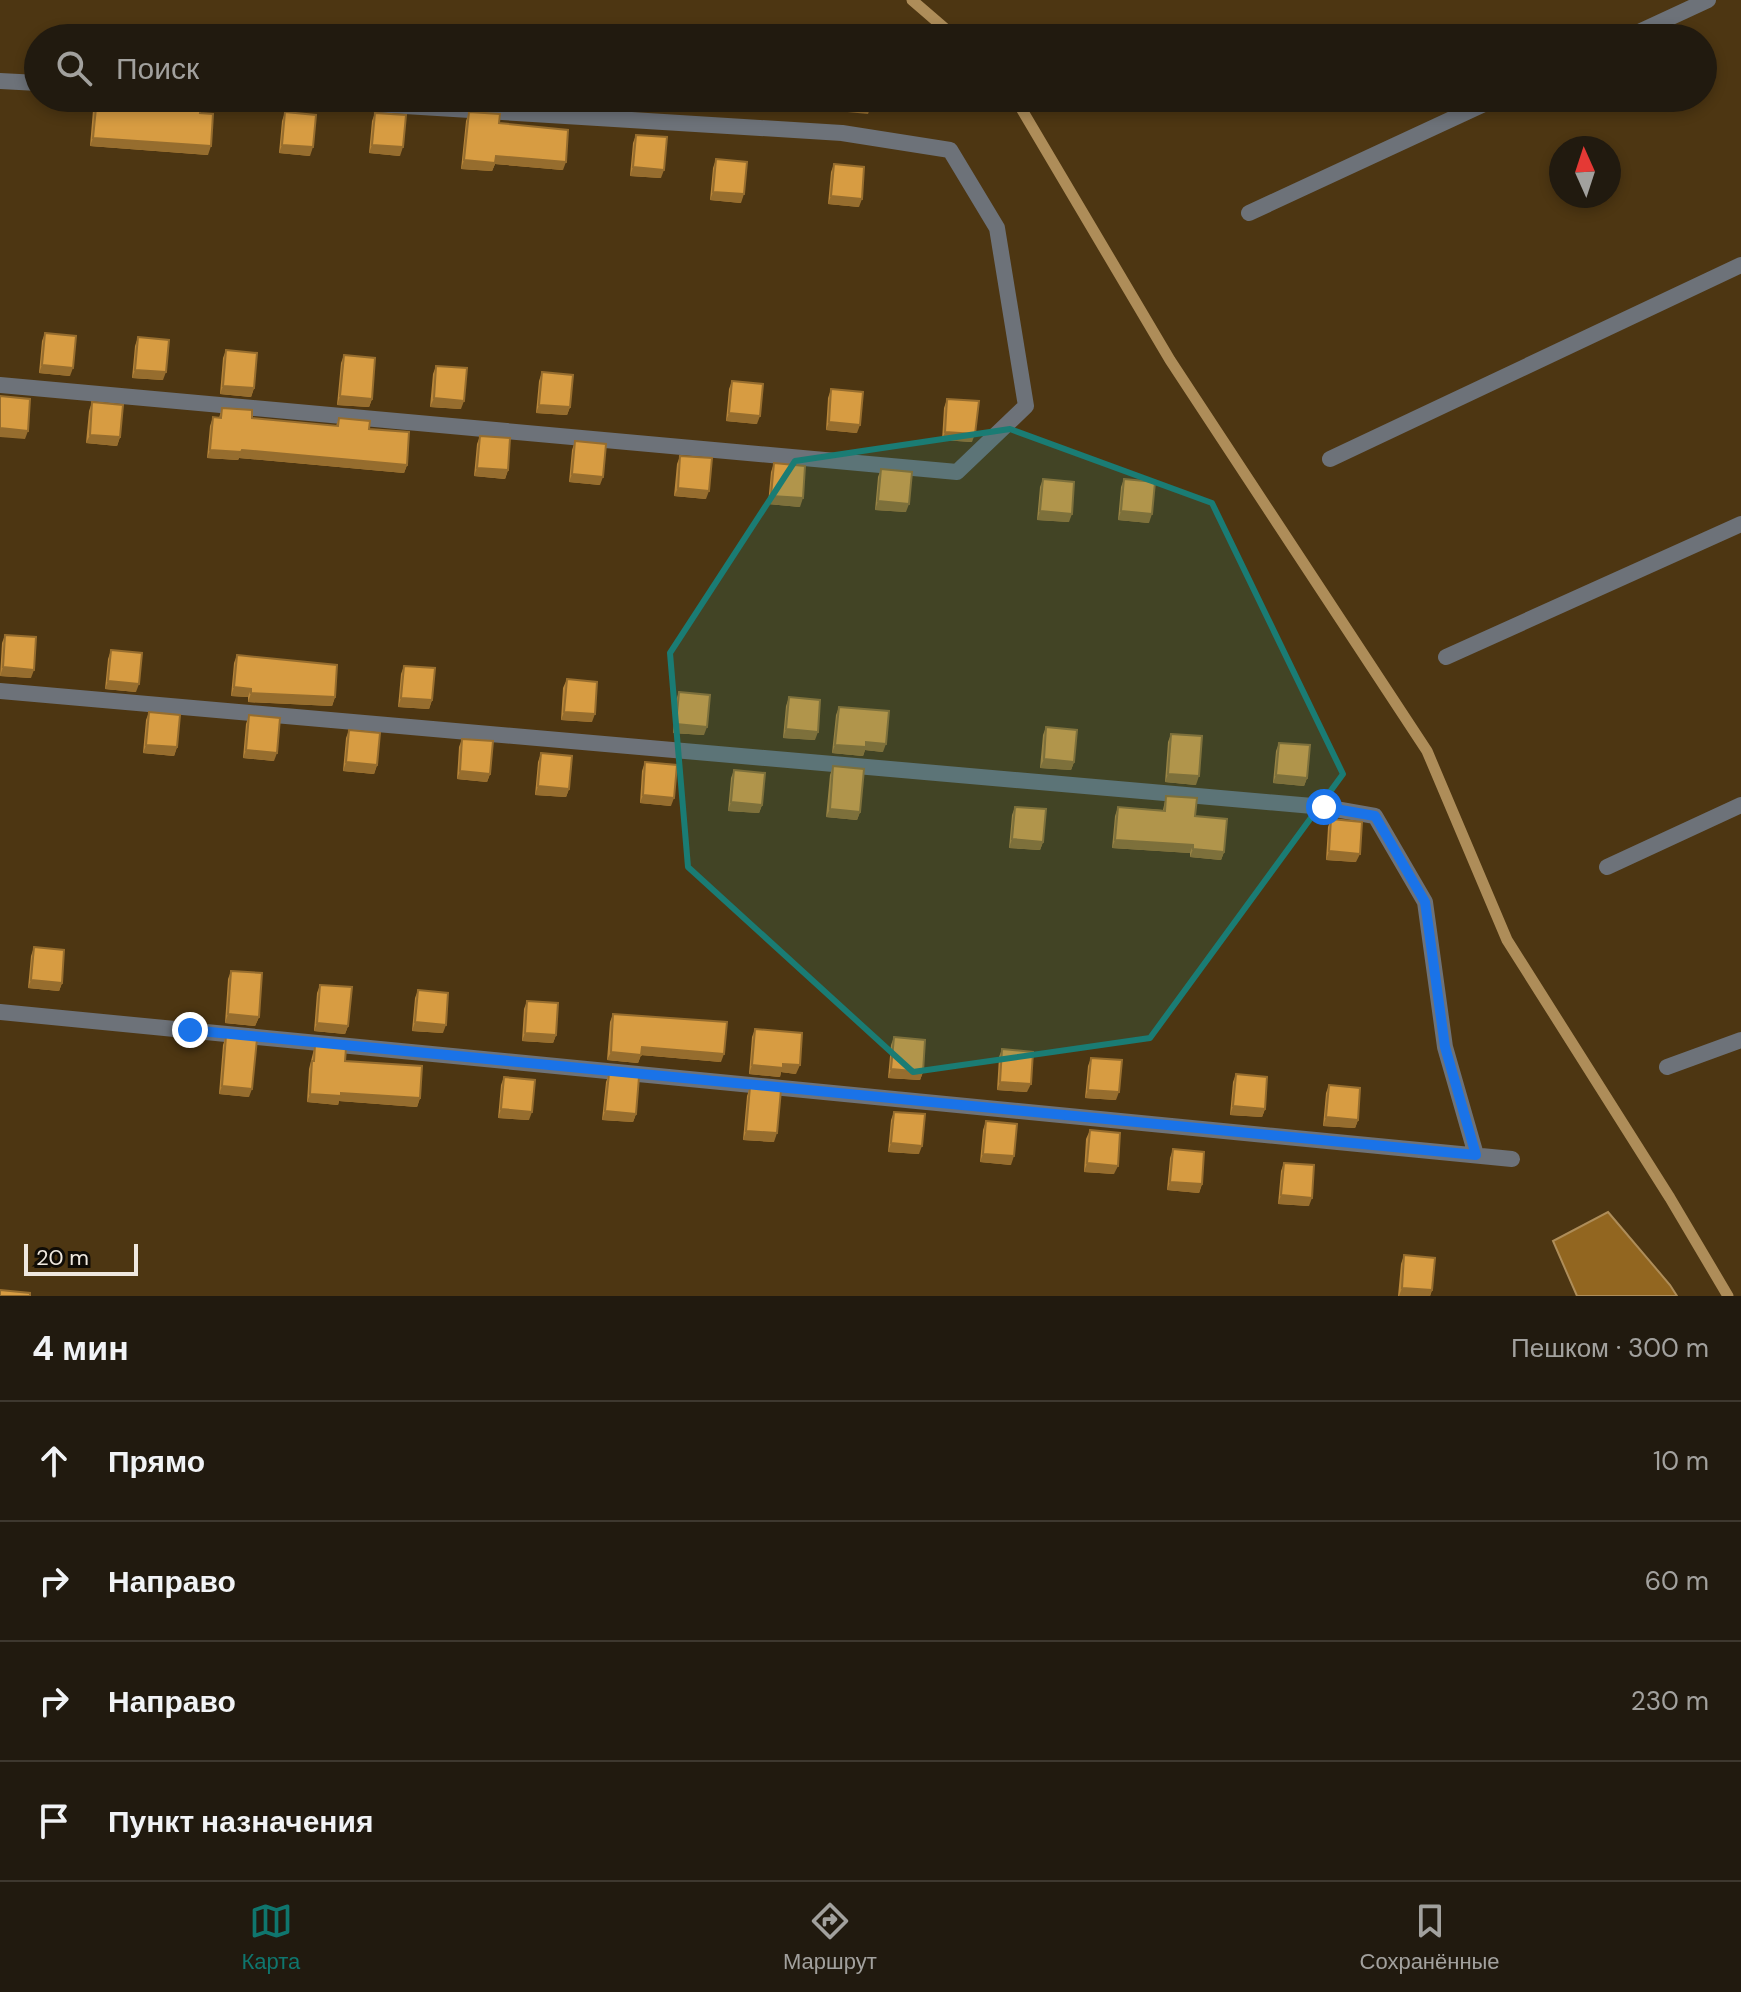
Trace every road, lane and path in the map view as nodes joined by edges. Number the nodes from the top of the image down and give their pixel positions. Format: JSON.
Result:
{"nodes":[{"id":1,"x":1708,"y":0,"type":"edge"},
{"id":2,"x":1656,"y":24,"type":"edge"},
{"id":3,"x":0,"y":81,"type":"edge"},
{"id":4,"x":24,"y":82,"type":"edge"},
{"id":5,"x":502,"y":112,"type":"edge"},
{"id":6,"x":1467,"y":112,"type":"edge"},
{"id":7,"x":1249,"y":213,"type":"dead end"},
{"id":8,"x":1741,"y":265,"type":"edge"},
{"id":9,"x":0,"y":385,"type":"edge"},
{"id":10,"x":1330,"y":459,"type":"dead end"},
{"id":11,"x":1741,"y":524,"type":"edge"},
{"id":12,"x":1446,"y":657,"type":"dead end"},
{"id":13,"x":0,"y":691,"type":"edge"},
{"id":14,"x":1741,"y":805,"type":"edge"},
{"id":15,"x":1607,"y":867,"type":"dead end"},
{"id":16,"x":0,"y":1012,"type":"edge"},
{"id":17,"x":1741,"y":1040,"type":"edge"},
{"id":18,"x":1667,"y":1067,"type":"dead end"},
{"id":19,"x":1476,"y":1155,"type":"junction"},
{"id":20,"x":1512,"y":1159,"type":"dead end"}],
"edges":[{"from":1,"to":2,"type":"lane"},
{"from":3,"to":4,"type":"lane"},
{"from":5,"to":9,"type":"lane"},
{"from":6,"to":7,"type":"lane"},
{"from":8,"to":10,"type":"lane"},
{"from":11,"to":12,"type":"lane"},
{"from":13,"to":19,"type":"lane"},
{"from":14,"to":15,"type":"lane"},
{"from":16,"to":19,"type":"lane"},
{"from":17,"to":18,"type":"lane"},
{"from":19,"to":20,"type":"lane"}]}
